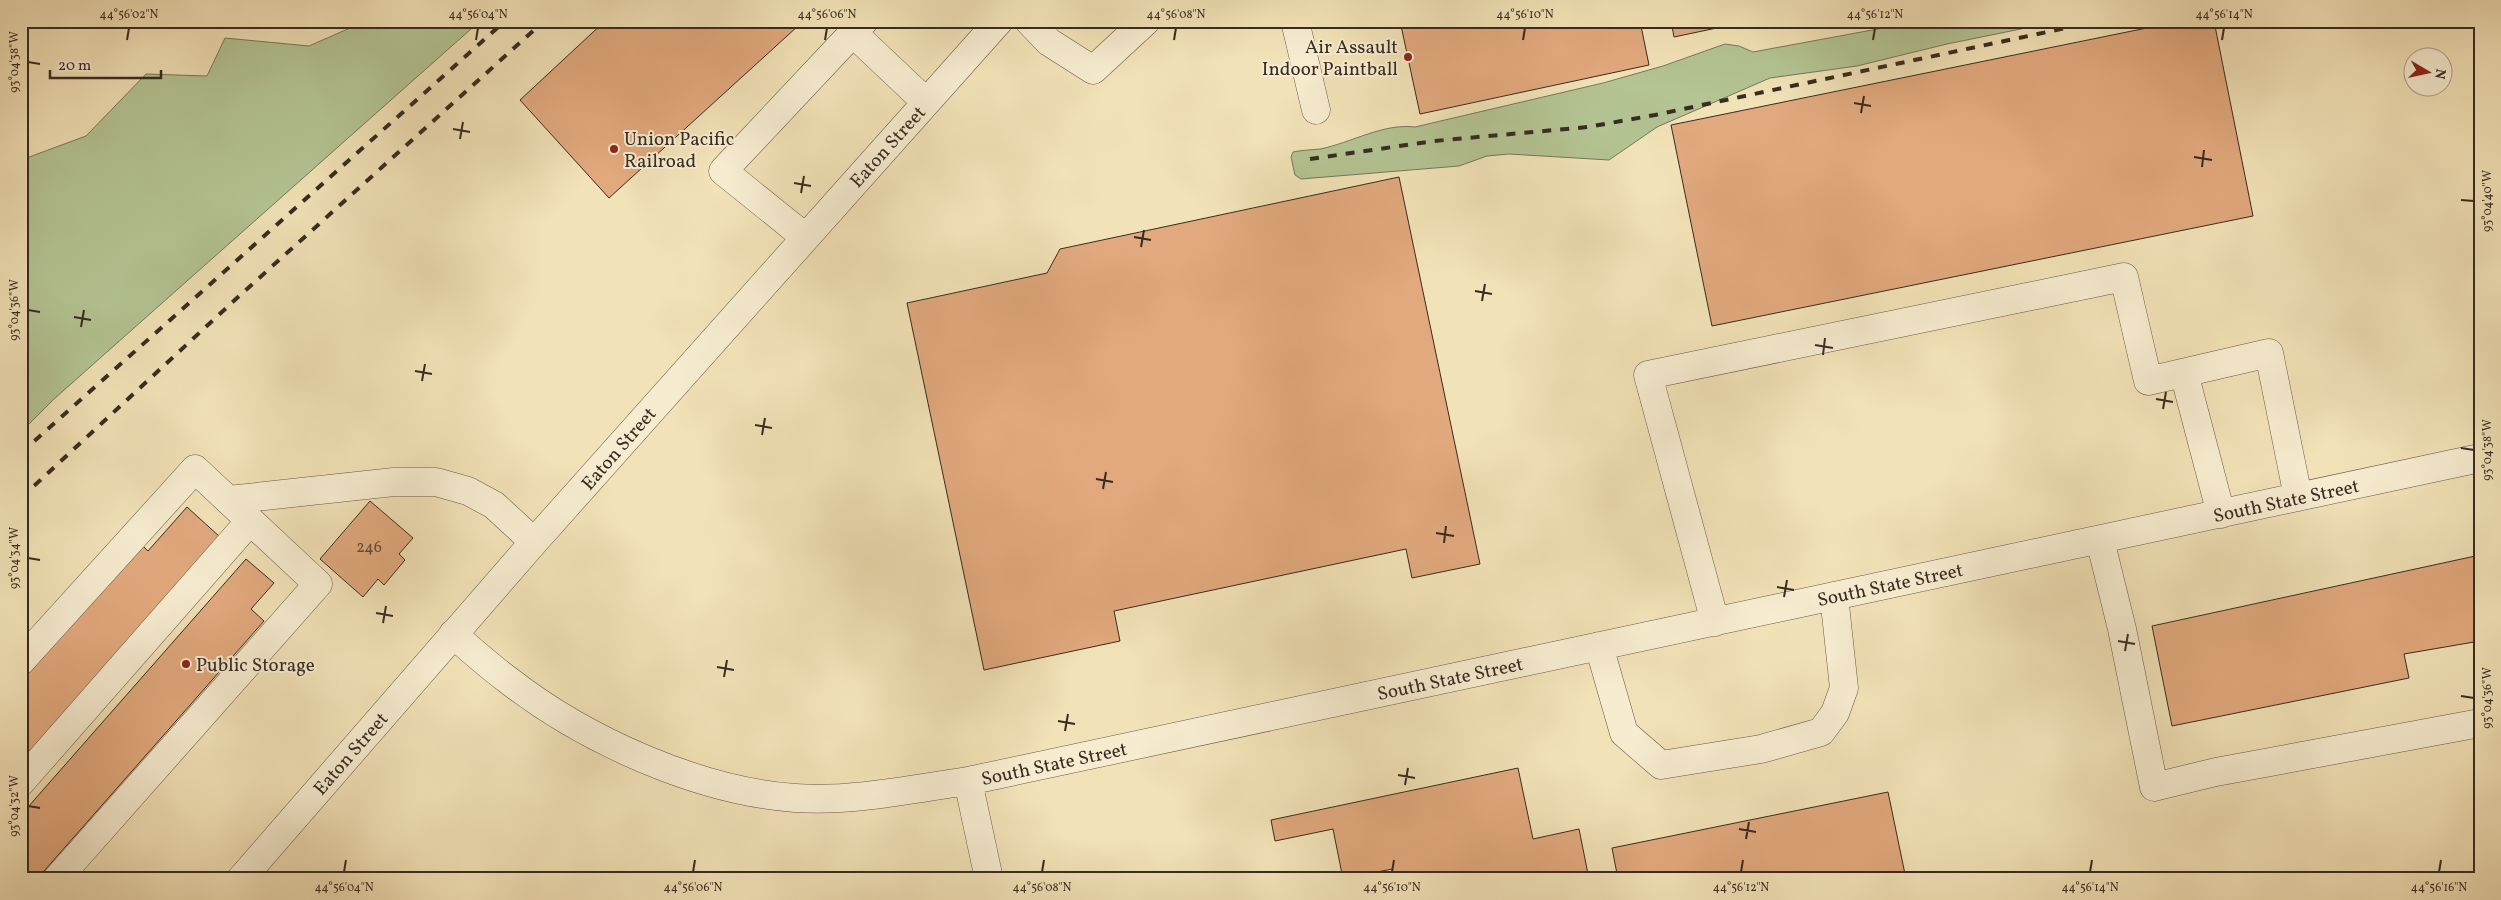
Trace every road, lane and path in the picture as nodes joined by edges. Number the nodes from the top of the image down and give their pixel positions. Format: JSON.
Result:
{"nodes":[{"id":1,"x":999,"y":21,"type":"edge"},
{"id":2,"x":1029,"y":21,"type":"edge"},
{"id":3,"x":1146,"y":21,"type":"edge"},
{"id":4,"x":1295,"y":21,"type":"edge"},
{"id":5,"x":858,"y":27,"type":"edge"},
{"id":6,"x":926,"y":102,"type":"junction"},
{"id":7,"x":1316,"y":110,"type":"dead end"},
{"id":8,"x":805,"y":237,"type":"junction"},
{"id":9,"x":2184,"y":372,"type":"junction"},
{"id":10,"x":2480,"y":458,"type":"edge"},
{"id":11,"x":2298,"y":497,"type":"junction"},
{"id":12,"x":228,"y":500,"type":"junction"},
{"id":13,"x":2222,"y":514,"type":"junction"},
{"id":14,"x":250,"y":521,"type":"junction"},
{"id":15,"x":2100,"y":540,"type":"junction"},
{"id":16,"x":534,"y":542,"type":"junction"},
{"id":17,"x":1834,"y":596,"type":"junction"},
{"id":18,"x":1715,"y":622,"type":"junction"},
{"id":19,"x":453,"y":634,"type":"junction"},
{"id":20,"x":1599,"y":646,"type":"junction"},
{"id":21,"x":21,"y":662,"type":"edge"},
{"id":22,"x":2480,"y":723,"type":"edge"},
{"id":23,"x":968,"y":781,"type":"junction"},
{"id":24,"x":21,"y":782,"type":"edge"},
{"id":25,"x":57,"y":879,"type":"edge"},
{"id":26,"x":241,"y":879,"type":"edge"},
{"id":27,"x":989,"y":879,"type":"edge"}],
"edges":[{"from":1,"to":6,"type":"street","name":"Eaton Street"},
{"from":2,"to":3,"type":"street"},
{"from":4,"to":7,"type":"street"},
{"from":5,"to":6,"type":"street"},
{"from":5,"to":8,"type":"street"},
{"from":6,"to":8,"type":"street","name":"Eaton Street"},
{"from":8,"to":16,"type":"street","name":"Eaton Street"},
{"from":9,"to":11,"type":"street"},
{"from":9,"to":13,"type":"street"},
{"from":9,"to":18,"type":"street"},
{"from":10,"to":11,"type":"street","name":"South State Street"},
{"from":11,"to":13,"type":"street","name":"South State Street"},
{"from":12,"to":14,"type":"street"},
{"from":12,"to":16,"type":"street"},
{"from":12,"to":21,"type":"street"},
{"from":13,"to":15,"type":"street","name":"South State Street"},
{"from":14,"to":24,"type":"street"},
{"from":14,"to":25,"type":"street"},
{"from":15,"to":17,"type":"street","name":"South State Street"},
{"from":15,"to":22,"type":"street"},
{"from":16,"to":19,"type":"street","name":"Eaton Street"},
{"from":17,"to":18,"type":"street","name":"South State Street"},
{"from":17,"to":20,"type":"street"},
{"from":18,"to":20,"type":"street","name":"South State Street"},
{"from":19,"to":23,"type":"street","name":"South State Street"},
{"from":19,"to":26,"type":"street","name":"Eaton Street"},
{"from":20,"to":23,"type":"street","name":"South State Street"},
{"from":23,"to":27,"type":"street"}]}
